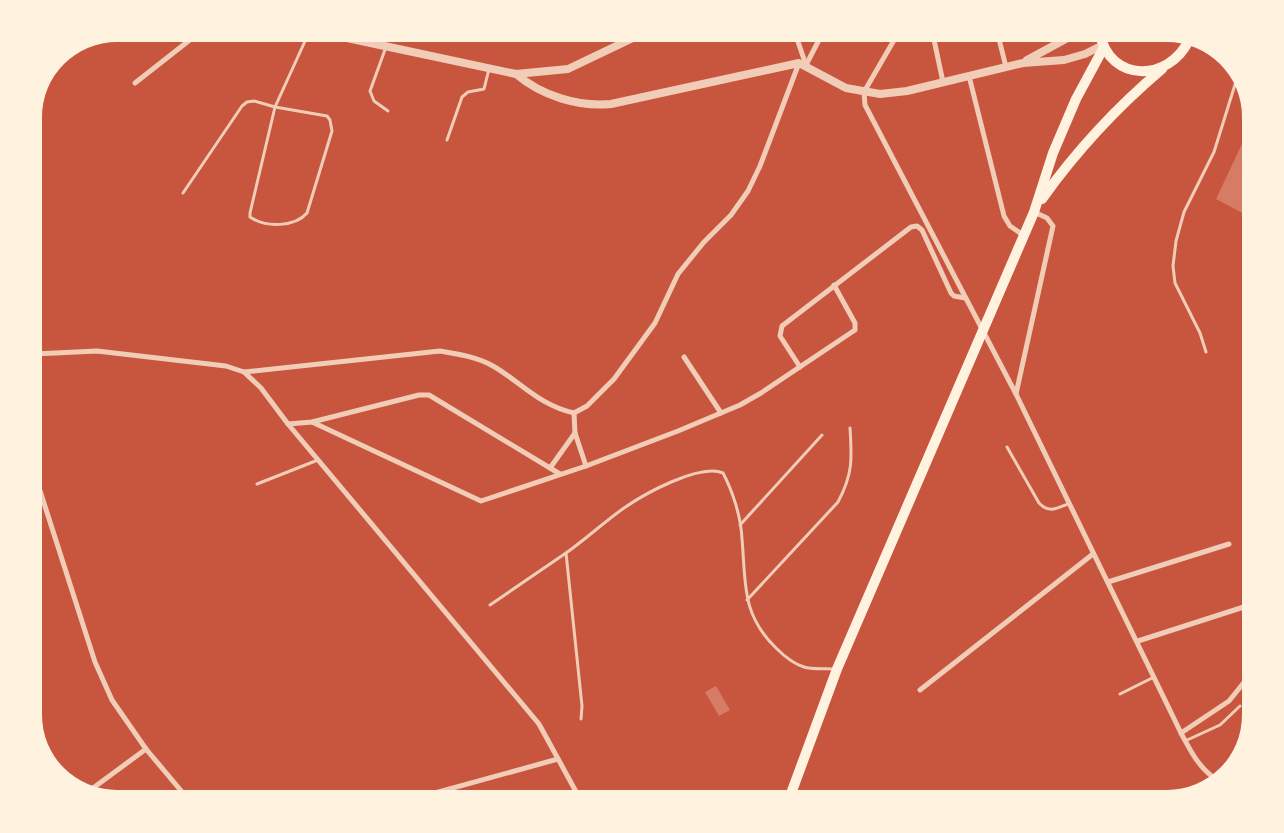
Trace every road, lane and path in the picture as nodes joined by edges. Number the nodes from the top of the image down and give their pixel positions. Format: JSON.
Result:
{"nodes":[{"id":1,"x":186,"y":43,"type":"edge"},
{"id":2,"x":304,"y":43,"type":"edge"},
{"id":3,"x":369,"y":43,"type":"edge"},
{"id":4,"x":622,"y":43,"type":"edge"},
{"id":5,"x":798,"y":43,"type":"edge"},
{"id":6,"x":817,"y":43,"type":"edge"},
{"id":7,"x":892,"y":43,"type":"edge"},
{"id":8,"x":935,"y":43,"type":"edge"},
{"id":9,"x":1000,"y":43,"type":"edge"},
{"id":10,"x":1056,"y":43,"type":"edge"},
{"id":11,"x":1103,"y":43,"type":"edge"},
{"id":12,"x":1186,"y":45,"type":"edge"},
{"id":13,"x":1104,"y":46,"type":"junction"},
{"id":14,"x":386,"y":47,"type":"junction"},
{"id":15,"x":1023,"y":63,"type":"junction"},
{"id":16,"x":803,"y":64,"type":"junction"},
{"id":17,"x":1006,"y":67,"type":"junction"},
{"id":18,"x":489,"y":68,"type":"junction"},
{"id":19,"x":1162,"y":69,"type":"junction"},
{"id":20,"x":516,"y":74,"type":"junction"},
{"id":21,"x":968,"y":76,"type":"junction"},
{"id":22,"x":943,"y":82,"type":"junction"},
{"id":23,"x":135,"y":83,"type":"dead end"},
{"id":24,"x":1234,"y":85,"type":"edge"},
{"id":25,"x":864,"y":92,"type":"junction"},
{"id":26,"x":275,"y":107,"type":"junction"},
{"id":27,"x":388,"y":111,"type":"dead end"},
{"id":28,"x":447,"y":140,"type":"dead end"},
{"id":29,"x":183,"y":193,"type":"dead end"},
{"id":30,"x":1034,"y":210,"type":"junction"},
{"id":31,"x":1024,"y":235,"type":"junction"},
{"id":32,"x":834,"y":286,"type":"junction"},
{"id":33,"x":965,"y":298,"type":"junction"},
{"id":34,"x":983,"y":331,"type":"junction"},
{"id":35,"x":1206,"y":352,"type":"dead end"},
{"id":36,"x":43,"y":354,"type":"edge"},
{"id":37,"x":684,"y":357,"type":"dead end"},
{"id":38,"x":800,"y":367,"type":"junction"},
{"id":39,"x":244,"y":372,"type":"junction"},
{"id":40,"x":1016,"y":394,"type":"junction"},
{"id":41,"x":574,"y":413,"type":"junction"},
{"id":42,"x":722,"y":413,"type":"junction"},
{"id":43,"x":312,"y":422,"type":"junction"},
{"id":44,"x":288,"y":424,"type":"junction"},
{"id":45,"x":850,"y":428,"type":"dead end"},
{"id":46,"x":575,"y":433,"type":"junction"},
{"id":47,"x":822,"y":435,"type":"dead end"},
{"id":48,"x":1007,"y":448,"type":"dead end"},
{"id":49,"x":318,"y":460,"type":"junction"},
{"id":50,"x":586,"y":466,"type":"junction"},
{"id":51,"x":550,"y":468,"type":"junction"},
{"id":52,"x":560,"y":474,"type":"junction"},
{"id":53,"x":257,"y":484,"type":"dead end"},
{"id":54,"x":43,"y":500,"type":"edge"},
{"id":55,"x":1068,"y":504,"type":"junction"},
{"id":56,"x":740,"y":524,"type":"junction"},
{"id":57,"x":1230,"y":544,"type":"dead end"},
{"id":58,"x":566,"y":553,"type":"junction"},
{"id":59,"x":1093,"y":554,"type":"junction"},
{"id":60,"x":1108,"y":582,"type":"junction"},
{"id":61,"x":747,"y":600,"type":"junction"},
{"id":62,"x":490,"y":605,"type":"dead end"},
{"id":63,"x":1242,"y":608,"type":"edge"},
{"id":64,"x":1138,"y":641,"type":"junction"},
{"id":65,"x":838,"y":669,"type":"junction"},
{"id":66,"x":1154,"y":677,"type":"junction"},
{"id":67,"x":1242,"y":685,"type":"edge"},
{"id":68,"x":920,"y":690,"type":"dead end"},
{"id":69,"x":1120,"y":694,"type":"dead end"},
{"id":70,"x":1240,"y":706,"type":"dead end"},
{"id":71,"x":581,"y":719,"type":"dead end"},
{"id":72,"x":1181,"y":733,"type":"junction"},
{"id":73,"x":1185,"y":741,"type":"junction"},
{"id":74,"x":146,"y":749,"type":"junction"},
{"id":75,"x":558,"y":759,"type":"junction"},
{"id":76,"x":1210,"y":776,"type":"edge"},
{"id":77,"x":95,"y":787,"type":"edge"},
{"id":78,"x":180,"y":790,"type":"edge"},
{"id":79,"x":446,"y":790,"type":"edge"},
{"id":80,"x":575,"y":790,"type":"edge"},
{"id":81,"x":792,"y":790,"type":"edge"}],
"edges":[{"from":1,"to":23,"type":"street"},
{"from":2,"to":26,"type":"lane"},
{"from":3,"to":14,"type":"street"},
{"from":4,"to":20,"type":"street"},
{"from":5,"to":16,"type":"street"},
{"from":6,"to":16,"type":"street"},
{"from":7,"to":25,"type":"street"},
{"from":8,"to":22,"type":"street"},
{"from":9,"to":17,"type":"street"},
{"from":10,"to":15,"type":"street"},
{"from":11,"to":13,"type":"highway"},
{"from":12,"to":19,"type":"highway"},
{"from":13,"to":15,"type":"street"},
{"from":13,"to":19,"type":"highway"},
{"from":13,"to":30,"type":"highway"},
{"from":14,"to":18,"type":"street"},
{"from":14,"to":27,"type":"lane"},
{"from":15,"to":17,"type":"street"},
{"from":16,"to":20,"type":"street"},
{"from":16,"to":25,"type":"street"},
{"from":16,"to":41,"type":"street"},
{"from":17,"to":21,"type":"street"},
{"from":18,"to":20,"type":"street"},
{"from":18,"to":28,"type":"lane"},
{"from":19,"to":30,"type":"highway"},
{"from":21,"to":22,"type":"street"},
{"from":21,"to":31,"type":"street"},
{"from":22,"to":25,"type":"street"},
{"from":24,"to":35,"type":"lane"},
{"from":25,"to":33,"type":"street"},
{"from":26,"to":26,"type":"lane"},
{"from":26,"to":29,"type":"lane"},
{"from":30,"to":31,"type":"highway"},
{"from":30,"to":40,"type":"street"},
{"from":31,"to":34,"type":"highway"},
{"from":32,"to":33,"type":"street"},
{"from":32,"to":38,"type":"street"},
{"from":32,"to":38,"type":"street"},
{"from":33,"to":34,"type":"street"},
{"from":34,"to":40,"type":"street"},
{"from":34,"to":65,"type":"highway"},
{"from":36,"to":39,"type":"street"},
{"from":37,"to":42,"type":"street"},
{"from":38,"to":42,"type":"street"},
{"from":39,"to":41,"type":"street"},
{"from":39,"to":44,"type":"street"},
{"from":40,"to":55,"type":"street"},
{"from":41,"to":46,"type":"street"},
{"from":42,"to":50,"type":"street"},
{"from":43,"to":44,"type":"street"},
{"from":43,"to":51,"type":"street"},
{"from":43,"to":52,"type":"street"},
{"from":44,"to":49,"type":"street"},
{"from":45,"to":61,"type":"lane"},
{"from":46,"to":50,"type":"street"},
{"from":46,"to":51,"type":"street"},
{"from":47,"to":56,"type":"lane"},
{"from":48,"to":55,"type":"lane"},
{"from":49,"to":53,"type":"lane"},
{"from":49,"to":75,"type":"street"},
{"from":50,"to":52,"type":"street"},
{"from":51,"to":52,"type":"street"},
{"from":54,"to":74,"type":"street"},
{"from":55,"to":59,"type":"street"},
{"from":56,"to":58,"type":"lane"},
{"from":56,"to":61,"type":"lane"},
{"from":57,"to":60,"type":"street"},
{"from":58,"to":62,"type":"lane"},
{"from":58,"to":71,"type":"lane"},
{"from":59,"to":60,"type":"street"},
{"from":59,"to":68,"type":"street"},
{"from":60,"to":64,"type":"street"},
{"from":61,"to":65,"type":"lane"},
{"from":63,"to":64,"type":"street"},
{"from":64,"to":66,"type":"street"},
{"from":65,"to":81,"type":"highway"},
{"from":66,"to":69,"type":"lane"},
{"from":66,"to":72,"type":"street"},
{"from":67,"to":72,"type":"street"},
{"from":70,"to":73,"type":"lane"},
{"from":72,"to":73,"type":"street"},
{"from":73,"to":76,"type":"street"},
{"from":74,"to":77,"type":"street"},
{"from":74,"to":78,"type":"street"},
{"from":75,"to":79,"type":"street"},
{"from":75,"to":80,"type":"street"}]}
